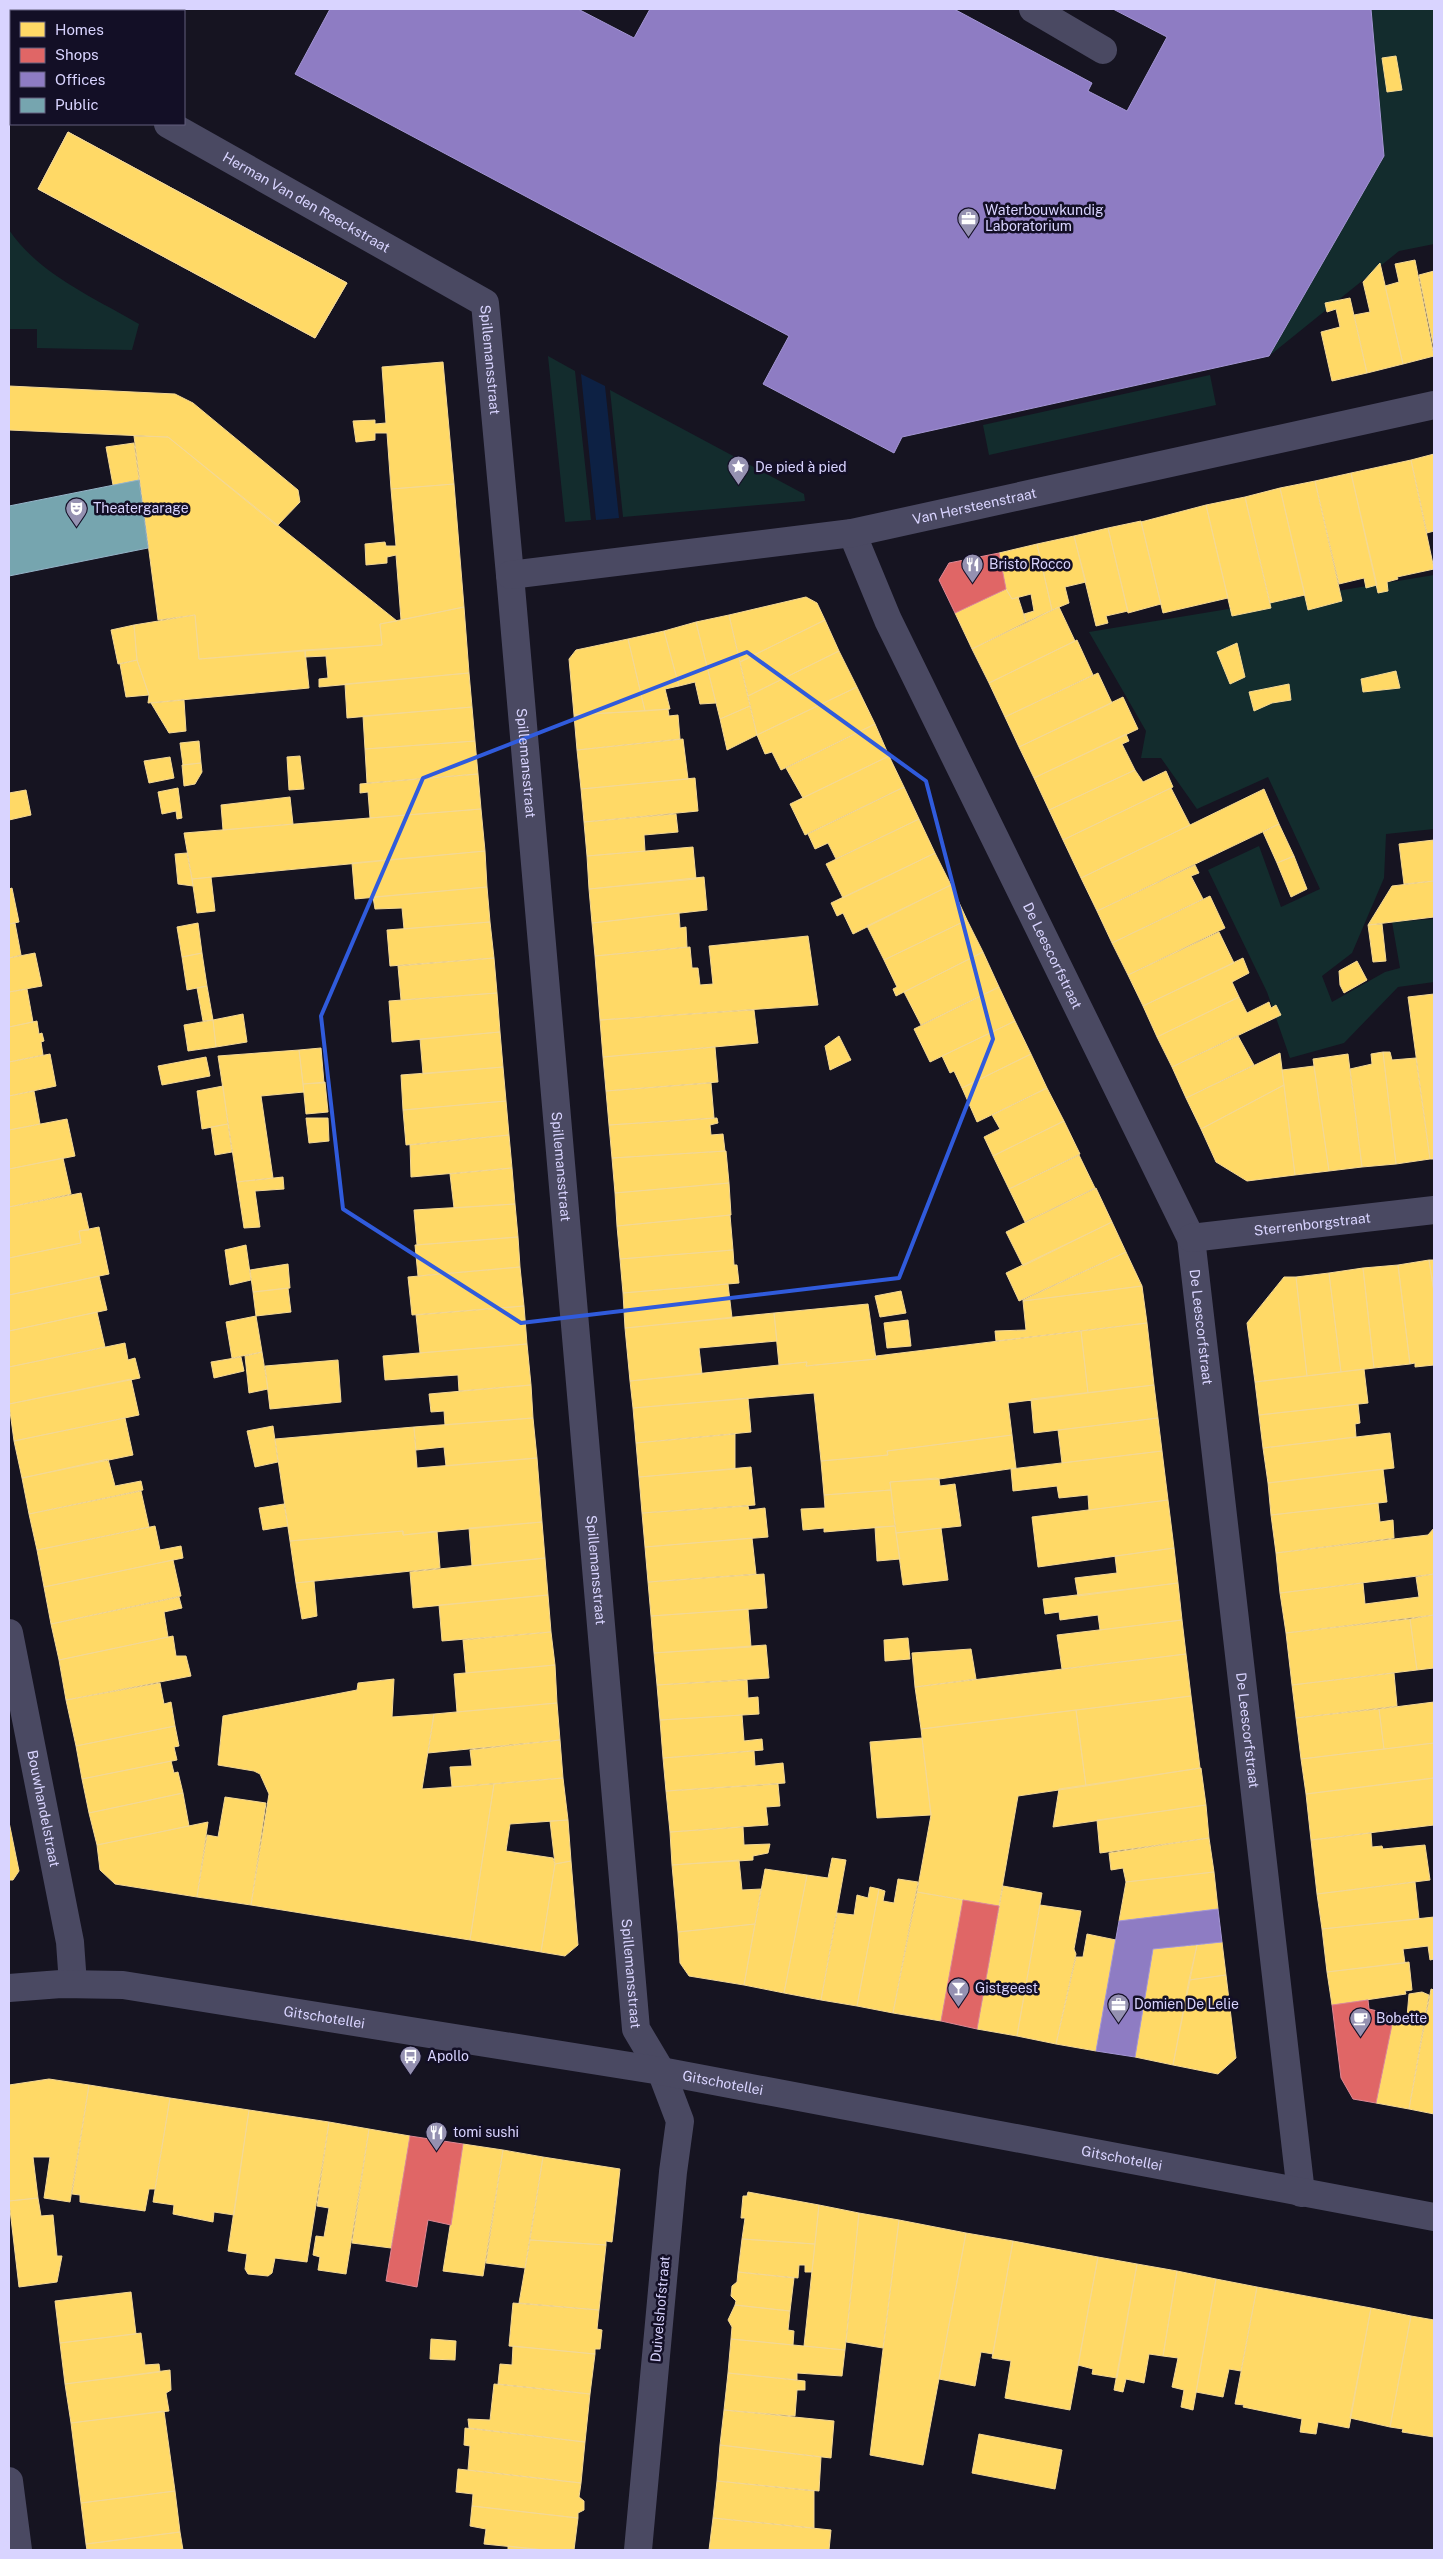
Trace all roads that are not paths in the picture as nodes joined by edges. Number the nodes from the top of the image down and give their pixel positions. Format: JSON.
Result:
{"nodes":[{"id":1,"x":1033,"y":9,"type":"edge"},
{"id":2,"x":1103,"y":50,"type":"dead end"},
{"id":3,"x":170,"y":125,"type":"edge"},
{"id":4,"x":444,"y":280,"type":"joint"},
{"id":5,"x":1434,"y":404,"type":"edge"},
{"id":6,"x":852,"y":533,"type":"junction"},
{"id":7,"x":510,"y":575,"type":"junction"},
{"id":8,"x":1434,"y":1210,"type":"edge"},
{"id":9,"x":1191,"y":1238,"type":"junction"},
{"id":10,"x":9,"y":1633,"type":"edge"},
{"id":11,"x":73,"y":1984,"type":"junction"},
{"id":12,"x":9,"y":1988,"type":"edge"},
{"id":13,"x":661,"y":2071,"type":"junction"},
{"id":14,"x":1301,"y":2194,"type":"junction"},
{"id":15,"x":1434,"y":2217,"type":"edge"},
{"id":16,"x":9,"y":2481,"type":"edge"},
{"id":17,"x":17,"y":2550,"type":"edge"},
{"id":18,"x":638,"y":2550,"type":"edge"}],
"edges":[{"from":1,"to":2,"type":"street"},
{"from":3,"to":4,"type":"street","name":"Herman Van den Reeckstraat"},
{"from":4,"to":7,"type":"street","name":"Spillemansstraat"},
{"from":5,"to":6,"type":"street","name":"Van Hersteenstraat"},
{"from":6,"to":7,"type":"street","name":"Van Hersteenstraat"},
{"from":6,"to":9,"type":"street","name":"De Leescorfstraat"},
{"from":7,"to":13,"type":"street","name":"Spillemansstraat"},
{"from":8,"to":9,"type":"street","name":"Sterrenborgstraat"},
{"from":9,"to":14,"type":"street","name":"De Leescorfstraat"},
{"from":10,"to":11,"type":"street","name":"Bouwhandelstraat"},
{"from":11,"to":12,"type":"street","name":"Gitschotellei"},
{"from":11,"to":13,"type":"street","name":"Gitschotellei"},
{"from":13,"to":14,"type":"street","name":"Gitschotellei"},
{"from":13,"to":18,"type":"street","name":"Duivelshofstraat"},
{"from":14,"to":15,"type":"street","name":"Gitschotellei"},
{"from":16,"to":17,"type":"street"}]}
